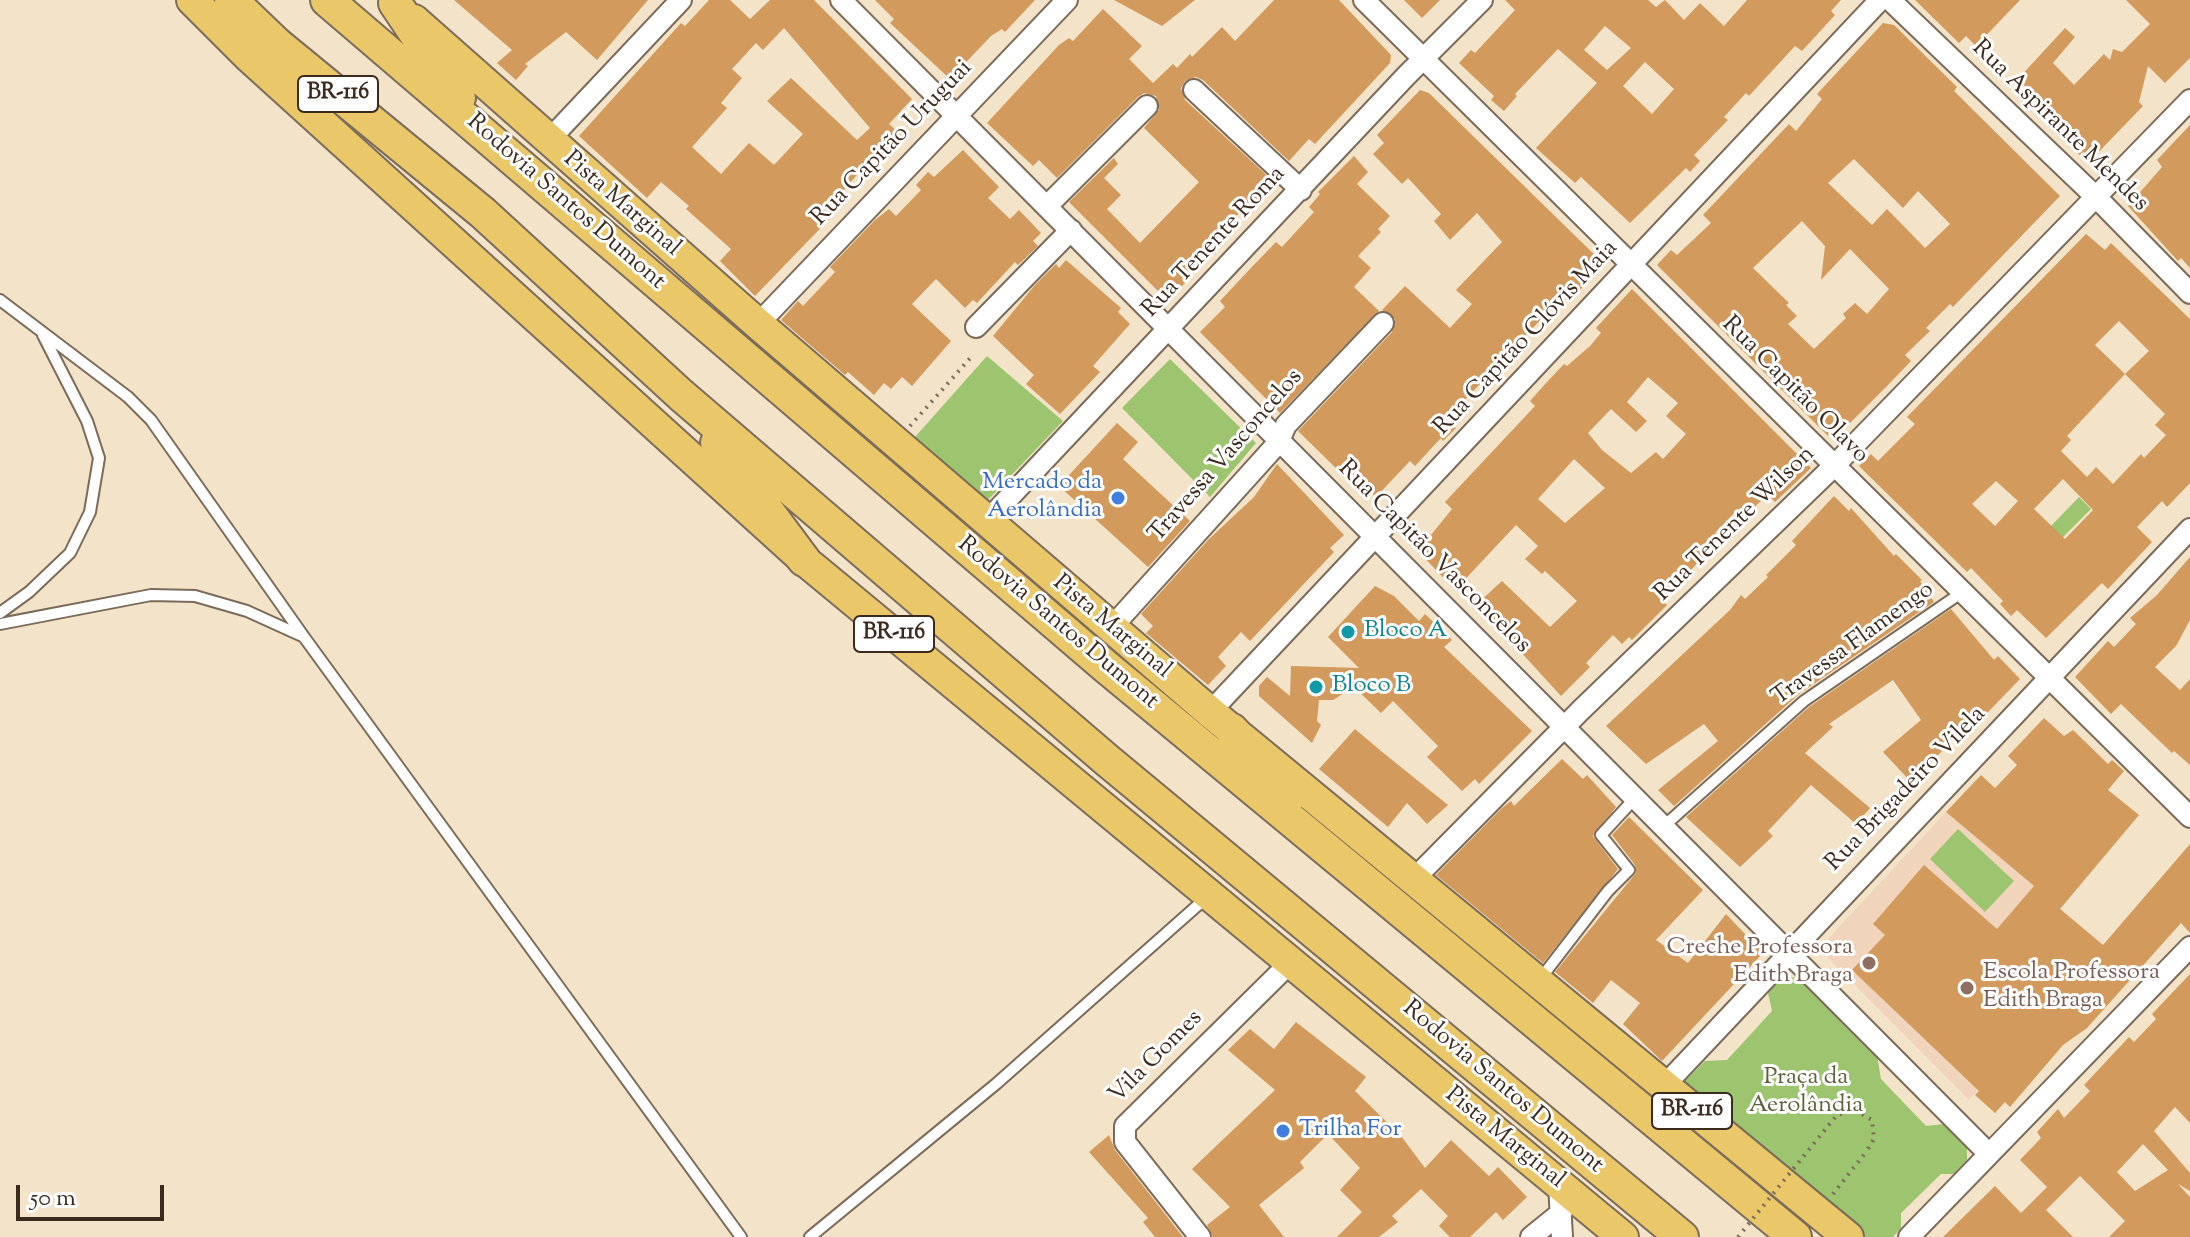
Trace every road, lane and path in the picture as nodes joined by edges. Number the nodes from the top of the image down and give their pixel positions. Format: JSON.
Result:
{"nodes":[{"id":1,"x":192,"y":0,"type":"edge"},
{"id":2,"x":231,"y":0,"type":"edge"},
{"id":3,"x":327,"y":0,"type":"edge"},
{"id":4,"x":681,"y":0,"type":"edge"},
{"id":5,"x":841,"y":0,"type":"edge"},
{"id":6,"x":1067,"y":0,"type":"edge"},
{"id":7,"x":1364,"y":0,"type":"edge"},
{"id":8,"x":1482,"y":0,"type":"edge"},
{"id":9,"x":1880,"y":0,"type":"edge"},
{"id":10,"x":1890,"y":0,"type":"edge"},
{"id":11,"x":393,"y":1,"type":"edge"},
{"id":12,"x":1423,"y":59,"type":"junction"},
{"id":13,"x":1194,"y":90,"type":"dead end"},
{"id":14,"x":2190,"y":100,"type":"edge"},
{"id":15,"x":1147,"y":106,"type":"dead end"},
{"id":16,"x":958,"y":115,"type":"junction"},
{"id":17,"x":480,"y":130,"type":"junction"},
{"id":18,"x":548,"y":141,"type":"junction"},
{"id":19,"x":1301,"y":190,"type":"junction"},
{"id":20,"x":2097,"y":198,"type":"junction"},
{"id":21,"x":1047,"y":206,"type":"junction"},
{"id":22,"x":1071,"y":230,"type":"junction"},
{"id":23,"x":1631,"y":266,"type":"junction"},
{"id":24,"x":2190,"y":293,"type":"edge"},
{"id":25,"x":0,"y":300,"type":"edge"},
{"id":26,"x":1383,"y":323,"type":"dead end"},
{"id":27,"x":758,"y":324,"type":"junction"},
{"id":28,"x":976,"y":327,"type":"dead end"},
{"id":29,"x":1169,"y":331,"type":"junction"},
{"id":30,"x":42,"y":333,"type":"junction"},
{"id":31,"x":973,"y":355,"type":"dead end"},
{"id":32,"x":681,"y":395,"type":"junction"},
{"id":33,"x":895,"y":443,"type":"junction"},
{"id":34,"x":1278,"y":443,"type":"junction"},
{"id":35,"x":1833,"y":467,"type":"junction"},
{"id":36,"x":986,"y":522,"type":"junction"},
{"id":37,"x":2190,"y":529,"type":"edge"},
{"id":38,"x":1377,"y":537,"type":"junction"},
{"id":39,"x":804,"y":560,"type":"junction"},
{"id":40,"x":1961,"y":593,"type":"junction"},
{"id":41,"x":0,"y":613,"type":"edge"},
{"id":42,"x":0,"y":624,"type":"edge"},
{"id":43,"x":1111,"y":628,"type":"junction"},
{"id":44,"x":304,"y":637,"type":"junction"},
{"id":45,"x":2048,"y":679,"type":"junction"},
{"id":46,"x":1221,"y":721,"type":"junction"},
{"id":47,"x":1565,"y":727,"type":"junction"},
{"id":48,"x":1636,"y":797,"type":"junction"},
{"id":49,"x":2190,"y":817,"type":"edge"},
{"id":50,"x":1664,"y":826,"type":"junction"},
{"id":51,"x":1325,"y":850,"type":"junction"},
{"id":52,"x":1413,"y":880,"type":"junction"},
{"id":53,"x":1208,"y":896,"type":"junction"},
{"id":54,"x":2190,"y":947,"type":"edge"},
{"id":55,"x":1788,"y":953,"type":"junction"},
{"id":56,"x":1290,"y":963,"type":"junction"},
{"id":57,"x":1538,"y":983,"type":"junction"},
{"id":58,"x":1663,"y":1087,"type":"junction"},
{"id":59,"x":1988,"y":1153,"type":"junction"},
{"id":60,"x":1560,"y":1198,"type":"junction"},
{"id":61,"x":1818,"y":1213,"type":"junction"},
{"id":62,"x":741,"y":1237,"type":"edge"},
{"id":63,"x":810,"y":1237,"type":"edge"},
{"id":64,"x":1200,"y":1237,"type":"edge"},
{"id":65,"x":1531,"y":1237,"type":"edge"},
{"id":66,"x":1562,"y":1237,"type":"edge"},
{"id":67,"x":1623,"y":1237,"type":"edge"},
{"id":68,"x":1682,"y":1237,"type":"edge"},
{"id":69,"x":1738,"y":1237,"type":"edge"},
{"id":70,"x":1795,"y":1237,"type":"edge"},
{"id":71,"x":1848,"y":1237,"type":"edge"},
{"id":72,"x":1909,"y":1237,"type":"edge"}],
"edges":[{"from":1,"to":39,"type":"main road","name":"Pista Marginal","number":"BR-116"},
{"from":2,"to":32,"type":"highway","name":"Rodovia Santos Dumont","number":"BR-116"},
{"from":3,"to":17,"type":"highway","name":"Rodovia Santos Dumont","number":"BR-116"},
{"from":4,"to":18,"type":"street"},
{"from":5,"to":16,"type":"street","name":"Rua Capitão Vasconcelos"},
{"from":6,"to":16,"type":"street","name":"Rua Capitão Uruguai"},
{"from":7,"to":12,"type":"street","name":"Rua Capitão Olavo"},
{"from":8,"to":12,"type":"street","name":"Rua Tenente Roma"},
{"from":9,"to":23,"type":"street","name":"Rua Capitão Clóvis Maia"},
{"from":10,"to":20,"type":"street","name":"Rua Aspirante Mendes"},
{"from":11,"to":17,"type":"highway"},
{"from":11,"to":18,"type":"main road","name":"Pista Marginal","number":"BR-116"},
{"from":12,"to":19,"type":"street","name":"Rua Tenente Roma"},
{"from":12,"to":23,"type":"street","name":"Rua Capitão Olavo"},
{"from":13,"to":19,"type":"street"},
{"from":14,"to":20,"type":"street","name":"Rua Tenente Wilson"},
{"from":15,"to":21,"type":"street"},
{"from":16,"to":21,"type":"street","name":"Rua Capitão Vasconcelos"},
{"from":16,"to":27,"type":"street","name":"Rua Capitão Uruguai"},
{"from":17,"to":51,"type":"highway","name":"Rodovia Santos Dumont","number":"BR-116"},
{"from":18,"to":27,"type":"main road","name":"Pista Marginal","number":"BR-116"},
{"from":19,"to":29,"type":"street","name":"Rua Tenente Roma"},
{"from":20,"to":24,"type":"street","name":"Rua Aspirante Mendes"},
{"from":20,"to":35,"type":"street","name":"Rua Tenente Wilson"},
{"from":21,"to":22,"type":"street","name":"Rua Capitão Vasconcelos"},
{"from":22,"to":28,"type":"street"},
{"from":22,"to":29,"type":"street","name":"Rua Capitão Vasconcelos"},
{"from":23,"to":35,"type":"street","name":"Rua Capitão Olavo"},
{"from":23,"to":38,"type":"street","name":"Rua Capitão Clóvis Maia"},
{"from":25,"to":30,"type":"lane"},
{"from":26,"to":34,"type":"street","name":"Travessa Vasconcelos"},
{"from":27,"to":33,"type":"main road","name":"Pista Marginal","number":"BR-116"},
{"from":29,"to":34,"type":"street","name":"Rua Capitão Vasconcelos"},
{"from":29,"to":36,"type":"street","name":"Rua Tenente Roma"},
{"from":30,"to":41,"type":"lane"},
{"from":30,"to":44,"type":"lane"},
{"from":31,"to":33,"type":"path"},
{"from":32,"to":39,"type":"highway"},
{"from":32,"to":68,"type":"highway","name":"Rodovia Santos Dumont","number":"BR-116"},
{"from":33,"to":36,"type":"main road","name":"Pista Marginal","number":"BR-116"},
{"from":34,"to":38,"type":"street","name":"Rua Capitão Vasconcelos"},
{"from":34,"to":43,"type":"street","name":"Travessa Vasconcelos"},
{"from":35,"to":40,"type":"street","name":"Rua Capitão Olavo"},
{"from":35,"to":47,"type":"street","name":"Rua Tenente Wilson"},
{"from":36,"to":43,"type":"main road","name":"Pista Marginal","number":"BR-116"},
{"from":37,"to":45,"type":"street","name":"Rua Brigadeiro Vilela"},
{"from":38,"to":46,"type":"street","name":"Rua Capitão Clóvis Maia"},
{"from":38,"to":47,"type":"street","name":"Rua Capitão Vasconcelos"},
{"from":39,"to":53,"type":"main road","name":"Pista Marginal","number":"BR-116"},
{"from":40,"to":45,"type":"street","name":"Rua Capitão Olavo"},
{"from":40,"to":50,"type":"lane","name":"Travessa Flamengo"},
{"from":42,"to":44,"type":"lane"},
{"from":43,"to":46,"type":"main road","name":"Pista Marginal","number":"BR-116"},
{"from":44,"to":62,"type":"lane"},
{"from":45,"to":49,"type":"street","name":"Rua Capitão Olavo"},
{"from":45,"to":55,"type":"street","name":"Rua Brigadeiro Vilela"},
{"from":46,"to":51,"type":"highway"},
{"from":46,"to":52,"type":"main road","name":"Pista Marginal","number":"BR-116"},
{"from":47,"to":48,"type":"street","name":"Rua Capitão Vasconcelos"},
{"from":47,"to":52,"type":"street","name":"Rua Tenente Wilson"},
{"from":48,"to":50,"type":"street","name":"Rua Capitão Vasconcelos"},
{"from":48,"to":57,"type":"lane"},
{"from":50,"to":55,"type":"street","name":"Rua Capitão Vasconcelos"},
{"from":51,"to":70,"type":"highway","name":"Rodovia Santos Dumont","number":"BR-116"},
{"from":52,"to":57,"type":"main road","name":"Pista Marginal","number":"BR-116"},
{"from":53,"to":56,"type":"main road","name":"Pista Marginal","number":"BR-116"},
{"from":53,"to":63,"type":"lane"},
{"from":54,"to":59,"type":"street"},
{"from":55,"to":58,"type":"street","name":"Rua Brigadeiro Vilela"},
{"from":55,"to":59,"type":"street","name":"Rua Capitão Vasconcelos"},
{"from":56,"to":60,"type":"main road","name":"Pista Marginal","number":"BR-116"},
{"from":56,"to":64,"type":"street","name":"Vila Gomes"},
{"from":57,"to":58,"type":"main road","name":"Pista Marginal","number":"BR-116"},
{"from":58,"to":61,"type":"main road","name":"Pista Marginal","number":"BR-116"},
{"from":59,"to":72,"type":"street"},
{"from":60,"to":65,"type":"street"},
{"from":60,"to":66,"type":"street"},
{"from":60,"to":67,"type":"main road","name":"Pista Marginal","number":"BR-116"},
{"from":61,"to":69,"type":"path","bridge":true},
{"from":61,"to":71,"type":"main road","name":"Pista Marginal","number":"BR-116"}]}
